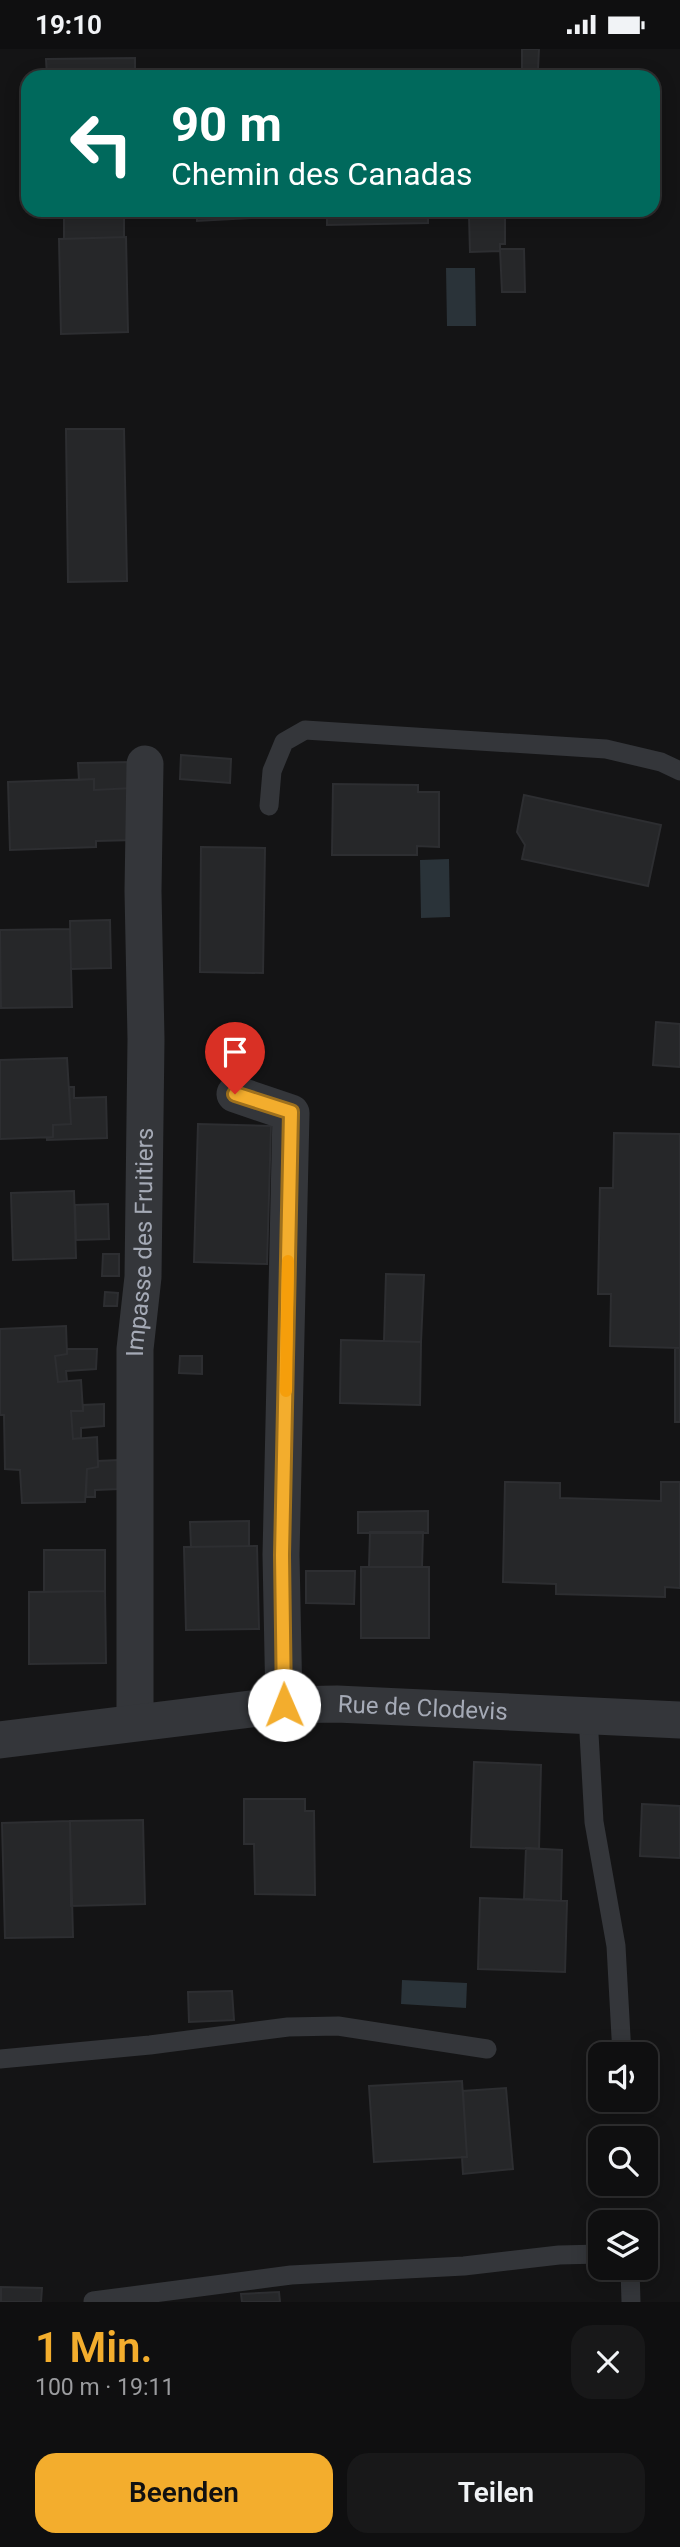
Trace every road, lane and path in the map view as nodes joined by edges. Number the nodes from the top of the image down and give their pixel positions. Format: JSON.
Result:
{"nodes":[{"id":1,"x":145,"y":764,"type":"dead end"},
{"id":2,"x":680,"y":771,"type":"edge"},
{"id":3,"x":268,"y":806,"type":"dead end"},
{"id":4,"x":235,"y":1094,"type":"dead end"},
{"id":5,"x":284,"y":1705,"type":"junction"},
{"id":6,"x":588,"y":1716,"type":"junction"},
{"id":7,"x":680,"y":1720,"type":"edge"},
{"id":8,"x":135,"y":1722,"type":"junction"},
{"id":9,"x":0,"y":1740,"type":"edge"},
{"id":10,"x":621,"y":2042,"type":"edge"},
{"id":11,"x":487,"y":2049,"type":"dead end"},
{"id":12,"x":0,"y":2059,"type":"edge"},
{"id":13,"x":588,"y":2254,"type":"edge"},
{"id":14,"x":630,"y":2280,"type":"edge"},
{"id":15,"x":93,"y":2301,"type":"edge"},
{"id":16,"x":631,"y":2302,"type":"edge"}],
"edges":[{"from":1,"to":8,"type":"street","name":"Impasse des Fruitiers"},
{"from":2,"to":3,"type":"lane"},
{"from":4,"to":5,"type":"street"},
{"from":5,"to":6,"type":"street","name":"Rue de Clodevis"},
{"from":5,"to":8,"type":"street","name":"Rue de Clodevis"},
{"from":6,"to":7,"type":"street","name":"Rue de Clodevis"},
{"from":6,"to":10,"type":"lane"},
{"from":8,"to":9,"type":"street","name":"Rue de Clodevis"},
{"from":11,"to":12,"type":"lane"},
{"from":13,"to":15,"type":"lane"},
{"from":14,"to":16,"type":"lane"}]}
